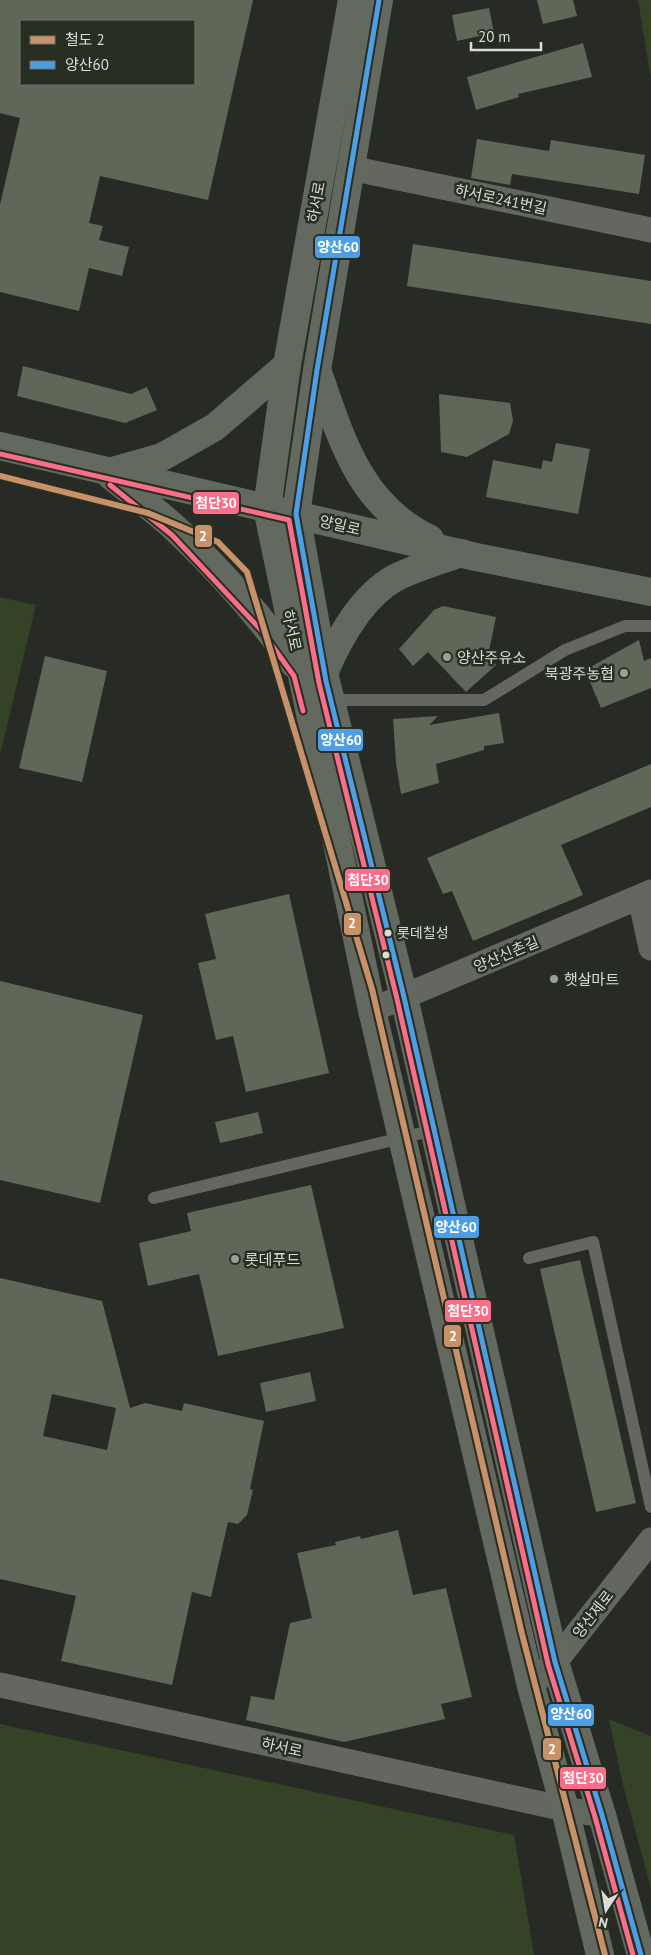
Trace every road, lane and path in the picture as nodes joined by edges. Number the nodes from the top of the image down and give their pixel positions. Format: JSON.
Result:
{"nodes":[{"id":1,"x":352,"y":0,"type":"edge"},
{"id":2,"x":379,"y":0,"type":"edge"},
{"id":3,"x":350,"y":168,"type":"junction"},
{"id":4,"x":651,"y":230,"type":"edge"},
{"id":5,"x":287,"y":364,"type":"junction"},
{"id":6,"x":317,"y":370,"type":"junction"},
{"id":7,"x":0,"y":446,"type":"edge"},
{"id":8,"x":107,"y":473,"type":"junction"},
{"id":9,"x":267,"y":508,"type":"junction"},
{"id":10,"x":296,"y":514,"type":"junction"},
{"id":11,"x":461,"y":553,"type":"junction"},
{"id":12,"x":651,"y":592,"type":"edge"},
{"id":13,"x":651,"y":626,"type":"edge"},
{"id":14,"x":313,"y":673,"type":"junction"},
{"id":15,"x":332,"y":700,"type":"junction"},
{"id":16,"x":646,"y":894,"type":"edge"},
{"id":17,"x":651,"y":948,"type":"edge"},
{"id":18,"x":404,"y":997,"type":"junction"},
{"id":19,"x":372,"y":1010,"type":"junction"},
{"id":20,"x":434,"y":1130,"type":"junction"},
{"id":21,"x":402,"y":1138,"type":"junction"},
{"id":22,"x":154,"y":1198,"type":"dead end"},
{"id":23,"x":529,"y":1258,"type":"dead end"},
{"id":24,"x":651,"y":1507,"type":"edge"},
{"id":25,"x":651,"y":1540,"type":"edge"},
{"id":26,"x":555,"y":1662,"type":"junction"},
{"id":27,"x":0,"y":1685,"type":"edge"},
{"id":28,"x":531,"y":1686,"type":"junction"},
{"id":29,"x":565,"y":1809,"type":"junction"},
{"id":30,"x":602,"y":1815,"type":"junction"},
{"id":31,"x":600,"y":1955,"type":"edge"},
{"id":32,"x":641,"y":1955,"type":"edge"}],
"edges":[{"from":1,"to":5,"type":"main road","name":"하서로"},
{"from":2,"to":3,"type":"main road","name":"하서로"},
{"from":3,"to":4,"type":"street","name":"하서로241번길"},
{"from":3,"to":6,"type":"main road","name":"하서로"},
{"from":5,"to":8,"type":"main road"},
{"from":5,"to":9,"type":"main road","name":"하서로"},
{"from":6,"to":10,"type":"main road","name":"하서로"},
{"from":6,"to":11,"type":"main road"},
{"from":7,"to":8,"type":"main road","name":"양일로"},
{"from":8,"to":9,"type":"main road","name":"양일로"},
{"from":8,"to":14,"type":"main road"},
{"from":9,"to":10,"type":"main road","name":"양일로"},
{"from":9,"to":14,"type":"main road","name":"하서로"},
{"from":10,"to":11,"type":"main road","name":"양일로"},
{"from":10,"to":14,"type":"main road","name":"하서로"},
{"from":11,"to":12,"type":"main road","name":"양일로"},
{"from":11,"to":14,"type":"main road"},
{"from":13,"to":15,"type":"lane"},
{"from":14,"to":15,"type":"main road","name":"하서로"},
{"from":14,"to":19,"type":"main road","name":"하서로"},
{"from":15,"to":18,"type":"main road","name":"하서로"},
{"from":16,"to":17,"type":"street","name":"양산신촌길"},
{"from":16,"to":18,"type":"street","name":"양산신촌길"},
{"from":18,"to":19,"type":"street","name":"양산신촌길"},
{"from":18,"to":20,"type":"main road","name":"하서로"},
{"from":19,"to":21,"type":"main road","name":"하서로"},
{"from":20,"to":21,"type":"lane"},
{"from":20,"to":26,"type":"main road","name":"하서로"},
{"from":21,"to":22,"type":"lane"},
{"from":21,"to":28,"type":"main road","name":"하서로"},
{"from":23,"to":24,"type":"lane"},
{"from":25,"to":26,"type":"street","name":"양산제로"},
{"from":26,"to":28,"type":"street","name":"양산제로"},
{"from":26,"to":30,"type":"main road","name":"하서로"},
{"from":27,"to":29,"type":"street","name":"하서로"},
{"from":28,"to":29,"type":"main road","name":"하서로"},
{"from":29,"to":30,"type":"street","name":"하서로"},
{"from":29,"to":31,"type":"main road","name":"하서로"},
{"from":30,"to":32,"type":"main road","name":"하서로"}]}
